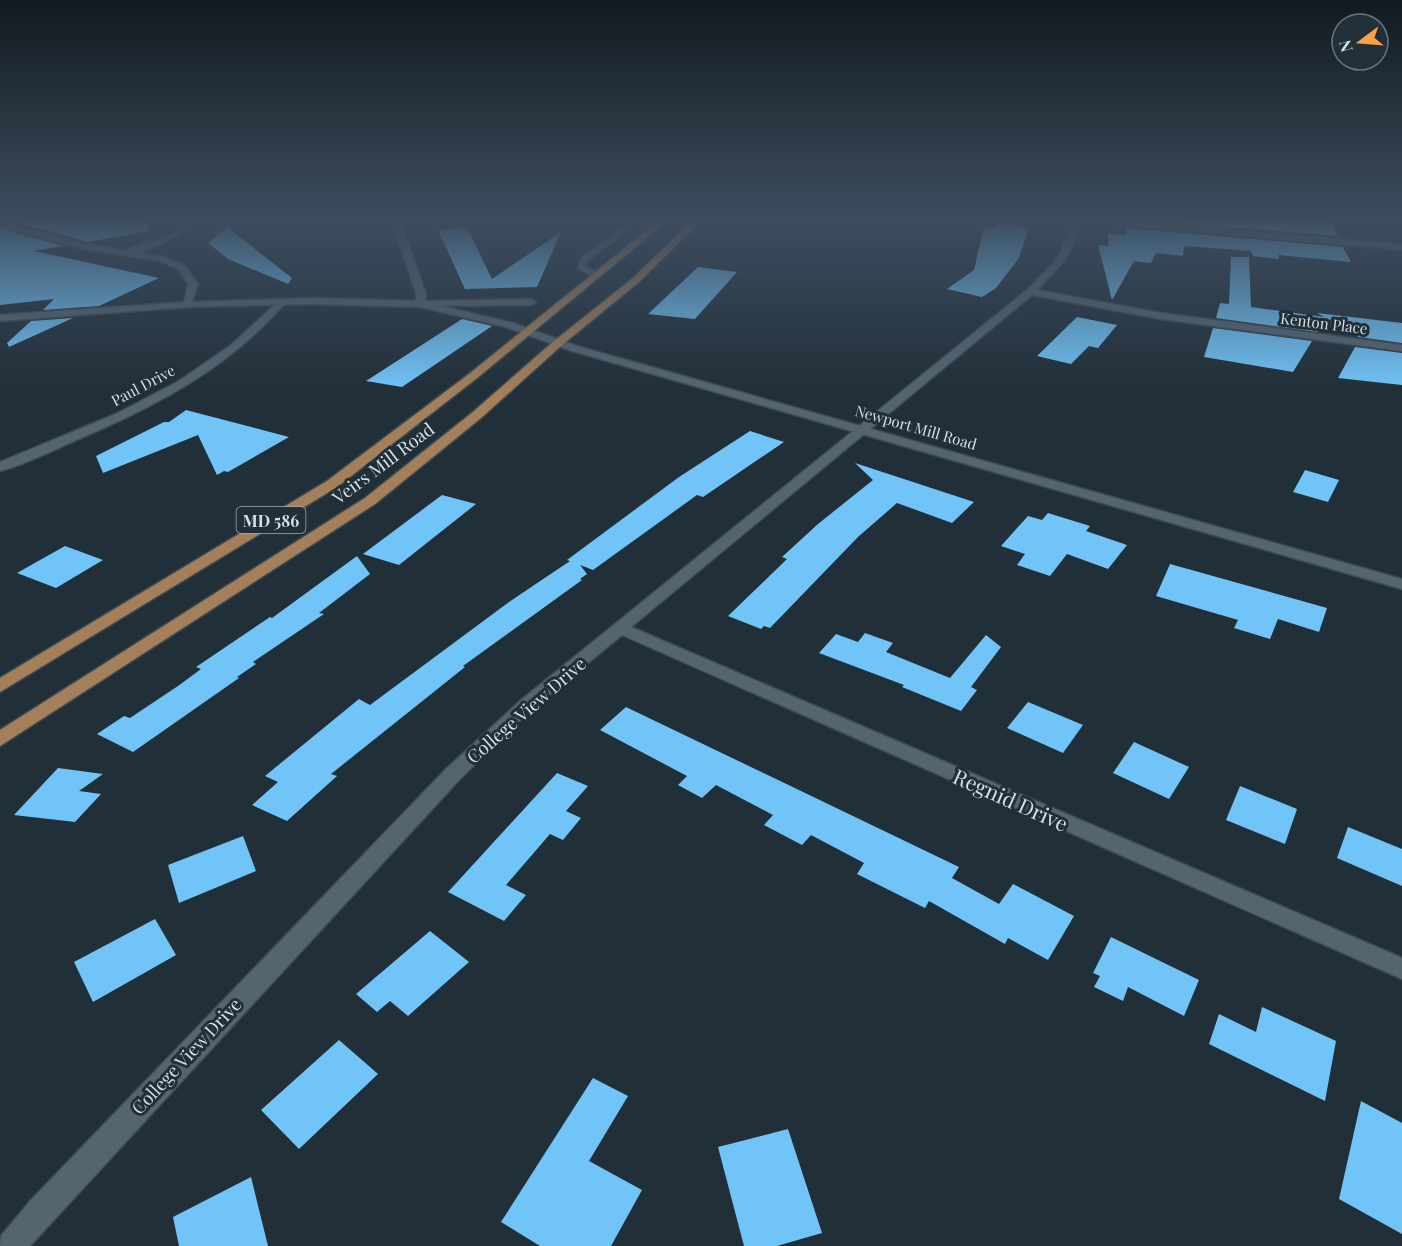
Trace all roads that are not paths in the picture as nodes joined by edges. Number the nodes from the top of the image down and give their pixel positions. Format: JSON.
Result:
{"nodes":[{"id":1,"x":187,"y":276,"type":"edge"},
{"id":2,"x":415,"y":276,"type":"edge"},
{"id":3,"x":595,"y":276,"type":"edge"},
{"id":4,"x":640,"y":276,"type":"edge"},
{"id":5,"x":1045,"y":276,"type":"edge"},
{"id":6,"x":1030,"y":292,"type":"junction"},
{"id":7,"x":281,"y":302,"type":"junction"},
{"id":8,"x":531,"y":302,"type":"dead end"},
{"id":9,"x":420,"y":303,"type":"junction"},
{"id":10,"x":186,"y":305,"type":"junction"},
{"id":11,"x":0,"y":318,"type":"edge"},
{"id":12,"x":527,"y":332,"type":"junction"},
{"id":13,"x":558,"y":343,"type":"junction"},
{"id":14,"x":1402,"y":348,"type":"edge"},
{"id":15,"x":865,"y":430,"type":"junction"},
{"id":16,"x":1,"y":466,"type":"edge"},
{"id":17,"x":1402,"y":584,"type":"edge"},
{"id":18,"x":621,"y":629,"type":"junction"},
{"id":19,"x":0,"y":686,"type":"edge"},
{"id":20,"x":0,"y":740,"type":"edge"},
{"id":21,"x":1402,"y":969,"type":"edge"},
{"id":22,"x":11,"y":1246,"type":"edge"}],
"edges":[{"from":1,"to":10,"type":"street"},
{"from":2,"to":9,"type":"street"},
{"from":3,"to":12,"type":"main road","name":"Veirs Mill Road","number":"MD 586"},
{"from":4,"to":13,"type":"main road","name":"Veirs Mill Road","number":"MD 586"},
{"from":5,"to":6,"type":"street","name":"College View Drive"},
{"from":6,"to":14,"type":"street","name":"Kenton Place"},
{"from":6,"to":15,"type":"street","name":"College View Drive"},
{"from":7,"to":9,"type":"street","name":"Newport Mill Road"},
{"from":7,"to":10,"type":"street","name":"Newport Mill Road"},
{"from":7,"to":16,"type":"street","name":"Paul Drive"},
{"from":8,"to":9,"type":"street","name":"Newport Mill Road"},
{"from":9,"to":12,"type":"street","name":"Newport Mill Road"},
{"from":10,"to":11,"type":"street","name":"Newport Mill Road"},
{"from":12,"to":13,"type":"street","name":"Newport Mill Road"},
{"from":12,"to":19,"type":"main road","name":"Veirs Mill Road","number":"MD 586"},
{"from":13,"to":15,"type":"street","name":"Newport Mill Road"},
{"from":13,"to":20,"type":"main road","name":"Veirs Mill Road","number":"MD 586"},
{"from":15,"to":17,"type":"street","name":"Newport Mill Road"},
{"from":15,"to":18,"type":"street","name":"College View Drive"},
{"from":18,"to":21,"type":"street","name":"Regnid Drive"},
{"from":18,"to":22,"type":"street","name":"College View Drive"}]}
